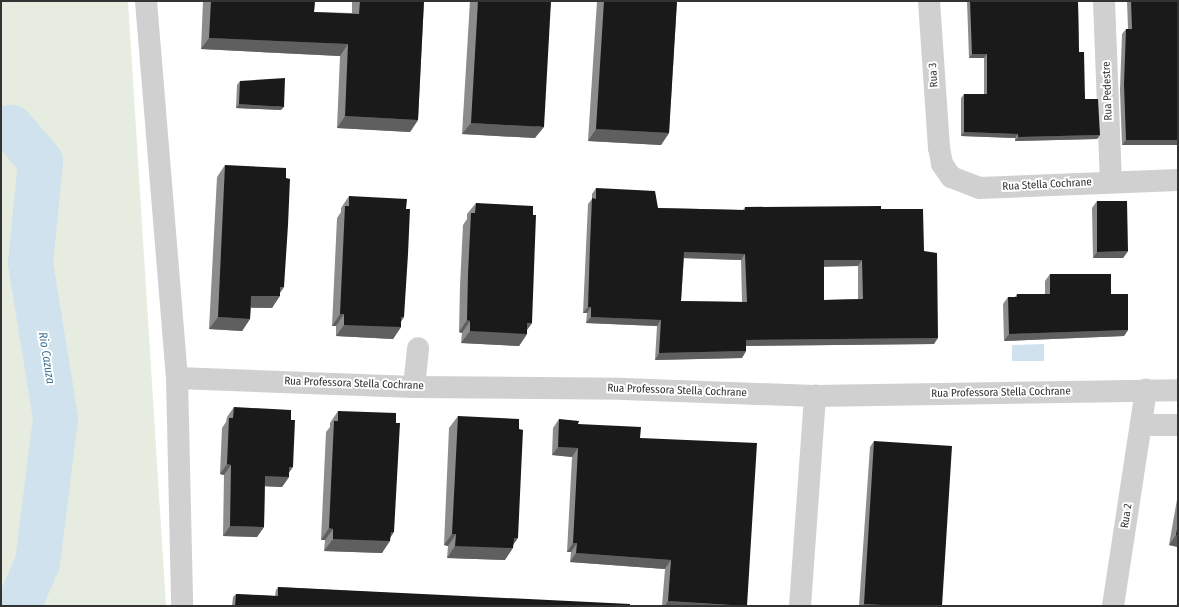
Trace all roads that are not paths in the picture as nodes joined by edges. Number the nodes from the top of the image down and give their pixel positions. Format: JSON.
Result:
{"nodes":[{"id":1,"x":146,"y":1,"type":"edge"},
{"id":2,"x":929,"y":1,"type":"edge"},
{"id":3,"x":1104,"y":1,"type":"edge"},
{"id":4,"x":939,"y":148,"type":"joint"},
{"id":5,"x":1178,"y":180,"type":"edge"},
{"id":6,"x":1111,"y":181,"type":"junction"},
{"id":7,"x":418,"y":348,"type":"dead end"},
{"id":8,"x":177,"y":378,"type":"junction"},
{"id":9,"x":414,"y":387,"type":"junction"},
{"id":10,"x":1146,"y":390,"type":"junction"},
{"id":11,"x":1178,"y":390,"type":"edge"},
{"id":12,"x":815,"y":396,"type":"junction"},
{"id":13,"x":1178,"y":424,"type":"edge"},
{"id":14,"x":1141,"y":425,"type":"junction"},
{"id":15,"x":182,"y":606,"type":"edge"},
{"id":16,"x":800,"y":606,"type":"edge"},
{"id":17,"x":1113,"y":606,"type":"edge"}],
"edges":[{"from":1,"to":8,"type":"street"},
{"from":2,"to":4,"type":"street","name":"Rua 3"},
{"from":3,"to":6,"type":"street","name":"Rua Pedestre"},
{"from":4,"to":6,"type":"street","name":"Rua Stella Cochrane"},
{"from":5,"to":6,"type":"street","name":"Rua Stella Cochrane"},
{"from":7,"to":9,"type":"street"},
{"from":8,"to":9,"type":"street","name":"Rua Professora Stella Cochrane"},
{"from":8,"to":15,"type":"street"},
{"from":9,"to":12,"type":"street","name":"Rua Professora Stella Cochrane"},
{"from":10,"to":11,"type":"street","name":"Rua Professora Stella Cochrane"},
{"from":10,"to":12,"type":"street","name":"Rua Professora Stella Cochrane"},
{"from":10,"to":14,"type":"street","name":"Rua 2"},
{"from":12,"to":16,"type":"street"},
{"from":13,"to":14,"type":"street"},
{"from":14,"to":17,"type":"street","name":"Rua 2"}]}
